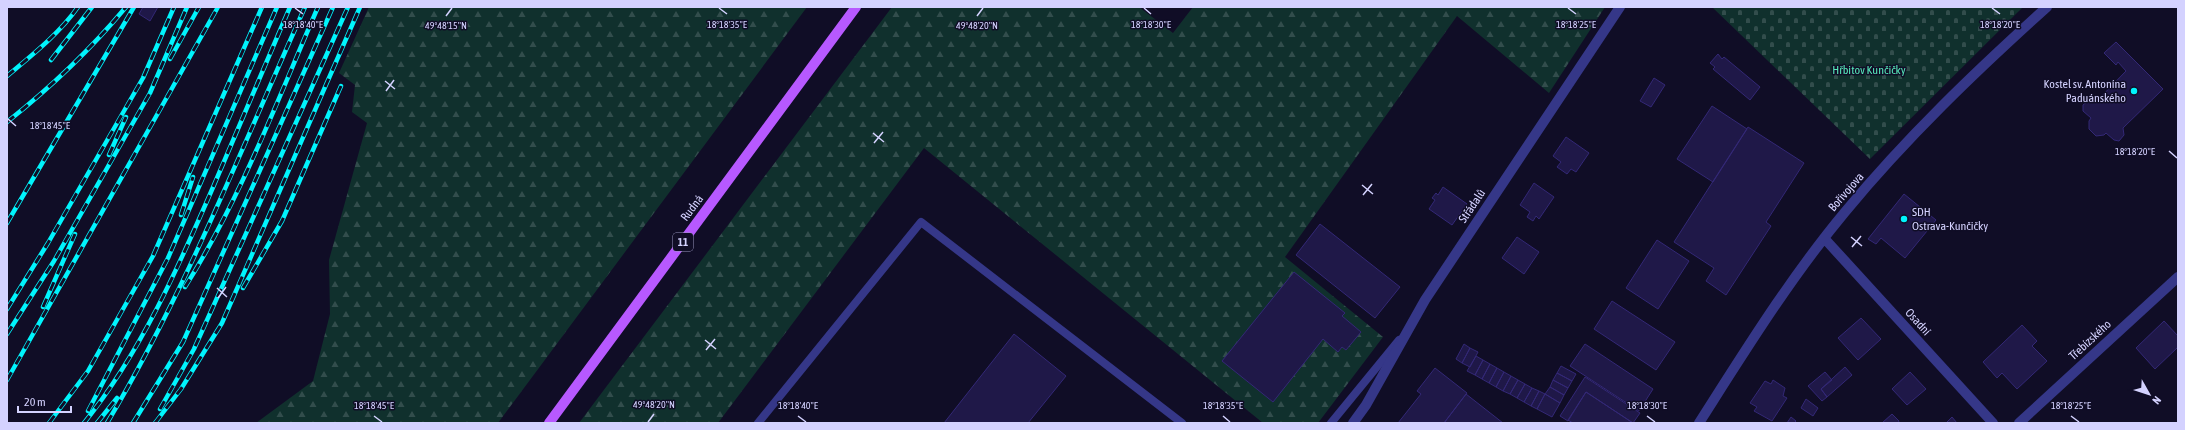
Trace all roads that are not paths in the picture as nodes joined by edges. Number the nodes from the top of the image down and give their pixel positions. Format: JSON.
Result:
{"nodes":[{"id":1,"x":856,"y":7,"type":"edge"},
{"id":2,"x":1620,"y":7,"type":"edge"},
{"id":3,"x":2047,"y":7,"type":"edge"},
{"id":4,"x":1824,"y":238,"type":"junction"},
{"id":5,"x":2178,"y":277,"type":"edge"},
{"id":6,"x":1410,"y":327,"type":"junction"},
{"id":7,"x":549,"y":423,"type":"edge"},
{"id":8,"x":758,"y":423,"type":"edge"},
{"id":9,"x":1182,"y":423,"type":"edge"},
{"id":10,"x":1331,"y":423,"type":"edge"},
{"id":11,"x":1353,"y":423,"type":"edge"},
{"id":12,"x":1699,"y":423,"type":"edge"},
{"id":13,"x":1993,"y":423,"type":"edge"},
{"id":14,"x":2020,"y":423,"type":"edge"}],
"edges":[{"from":1,"to":7,"type":"main road","name":"Rudná","number":"11"},
{"from":2,"to":6,"type":"street","name":"Střádalů"},
{"from":3,"to":4,"type":"street","name":"Bořivojova"},
{"from":4,"to":12,"type":"street","name":"Bořivojova"},
{"from":4,"to":13,"type":"street","name":"Osadní"},
{"from":5,"to":14,"type":"street","name":"Třebízského"},
{"from":6,"to":10,"type":"lane"},
{"from":6,"to":11,"type":"street","name":"Střádalů"},
{"from":8,"to":9,"type":"lane"}]}
